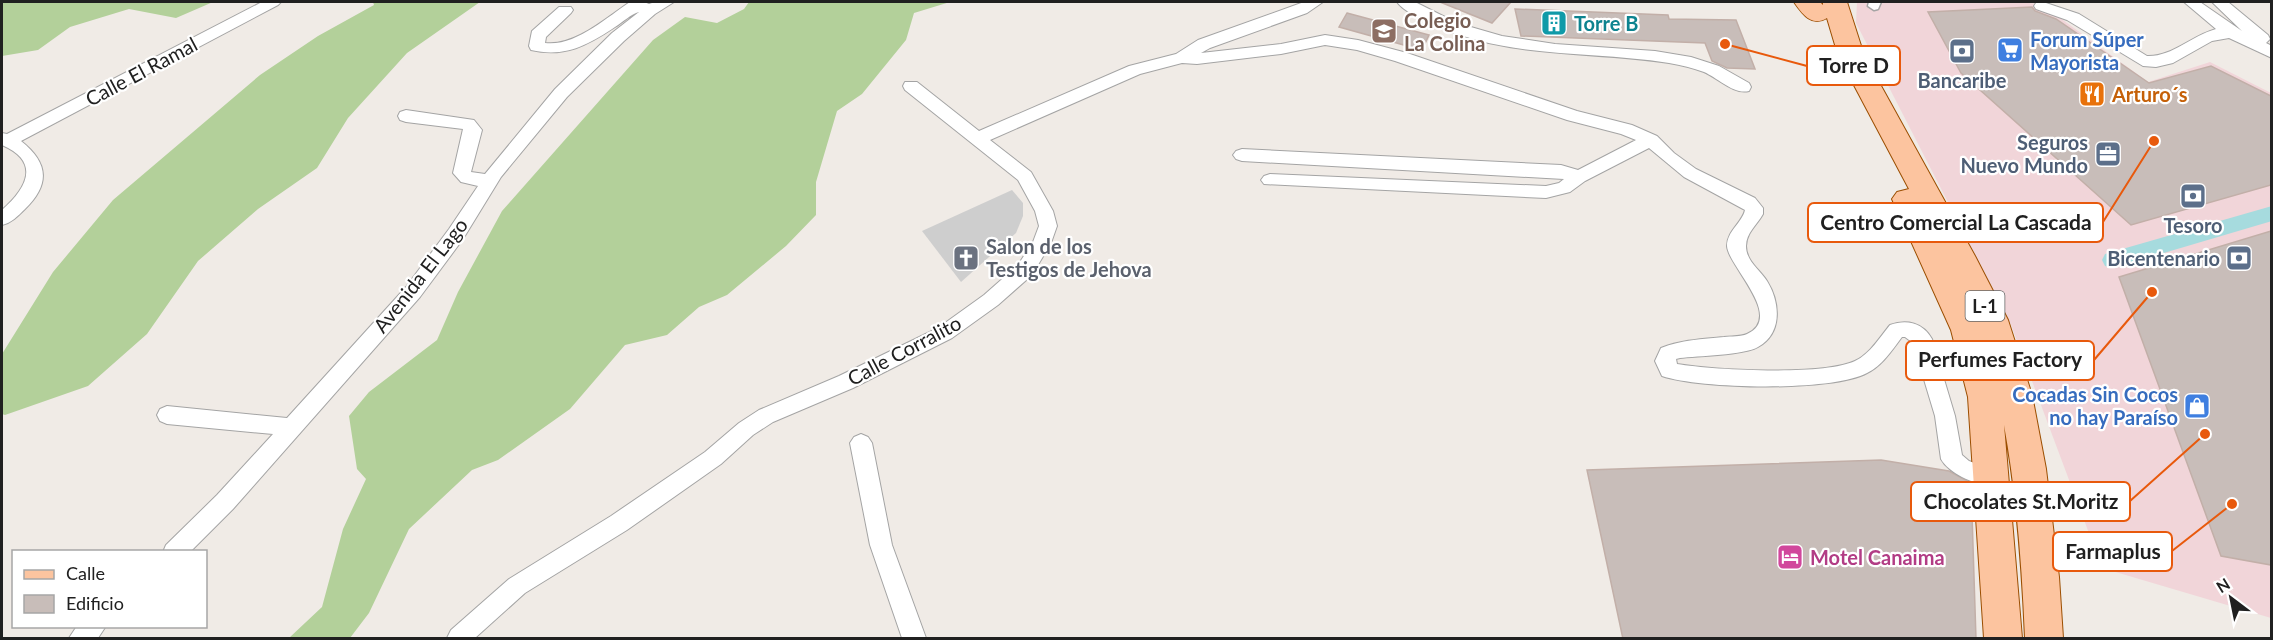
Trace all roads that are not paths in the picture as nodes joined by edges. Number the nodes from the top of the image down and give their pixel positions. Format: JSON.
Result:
{"nodes":[{"id":1,"x":273,"y":2,"type":"edge"},
{"id":2,"x":1315,"y":2,"type":"edge"},
{"id":3,"x":1405,"y":2,"type":"edge"},
{"id":4,"x":2191,"y":2,"type":"edge"},
{"id":5,"x":2220,"y":2,"type":"edge"},
{"id":6,"x":661,"y":4,"type":"edge"},
{"id":7,"x":1824,"y":5,"type":"edge"},
{"id":8,"x":2042,"y":6,"type":"dead end"},
{"id":9,"x":565,"y":10,"type":"dead end"},
{"id":10,"x":2231,"y":33,"type":"junction"},
{"id":11,"x":2271,"y":46,"type":"edge"},
{"id":12,"x":2271,"y":53,"type":"edge"},
{"id":13,"x":1182,"y":58,"type":"junction"},
{"id":14,"x":911,"y":86,"type":"dead end"},
{"id":15,"x":1743,"y":87,"type":"dead end"},
{"id":16,"x":406,"y":116,"type":"dead end"},
{"id":17,"x":5,"y":139,"type":"edge"},
{"id":18,"x":977,"y":139,"type":"junction"},
{"id":19,"x":1651,"y":140,"type":"junction"},
{"id":20,"x":1242,"y":155,"type":"dead end"},
{"id":21,"x":1579,"y":177,"type":"junction"},
{"id":22,"x":1270,"y":180,"type":"dead end"},
{"id":23,"x":489,"y":181,"type":"junction"},
{"id":24,"x":2,"y":219,"type":"edge"},
{"id":25,"x":167,"y":415,"type":"dead end"},
{"id":26,"x":292,"y":427,"type":"junction"},
{"id":27,"x":861,"y":442,"type":"dead end"},
{"id":28,"x":1991,"y":478,"type":"junction"},
{"id":29,"x":176,"y":550,"type":"edge"},
{"id":30,"x":94,"y":628,"type":"edge"},
{"id":31,"x":81,"y":639,"type":"edge"},
{"id":32,"x":459,"y":639,"type":"edge"},
{"id":33,"x":914,"y":639,"type":"edge"},
{"id":34,"x":2003,"y":639,"type":"edge"},
{"id":35,"x":2044,"y":639,"type":"edge"}],
"edges":[{"from":1,"to":17,"type":"street","name":"Calle El Ramal"},
{"from":2,"to":13,"type":"street"},
{"from":3,"to":15,"type":"street"},
{"from":4,"to":10,"type":"street"},
{"from":5,"to":11,"type":"street"},
{"from":6,"to":9,"type":"street"},
{"from":6,"to":23,"type":"street","name":"Avenida El Lago"},
{"from":7,"to":28,"type":"main road","number":"L-1"},
{"from":7,"to":35,"type":"main road","number":"L-1"},
{"from":8,"to":10,"type":"street"},
{"from":10,"to":12,"type":"street"},
{"from":13,"to":18,"type":"street"},
{"from":13,"to":19,"type":"street"},
{"from":14,"to":18,"type":"street","name":"Calle Corralito"},
{"from":16,"to":23,"type":"street"},
{"from":17,"to":24,"type":"street"},
{"from":18,"to":32,"type":"street","name":"Calle Corralito"},
{"from":19,"to":21,"type":"street"},
{"from":19,"to":28,"type":"street"},
{"from":20,"to":21,"type":"street"},
{"from":21,"to":22,"type":"street"},
{"from":23,"to":26,"type":"street","name":"Avenida El Lago"},
{"from":25,"to":26,"type":"street"},
{"from":26,"to":29,"type":"street","name":"Avenida El Lago"},
{"from":27,"to":33,"type":"street"},
{"from":28,"to":34,"type":"main road","number":"L-1"},
{"from":30,"to":31,"type":"street"}]}
